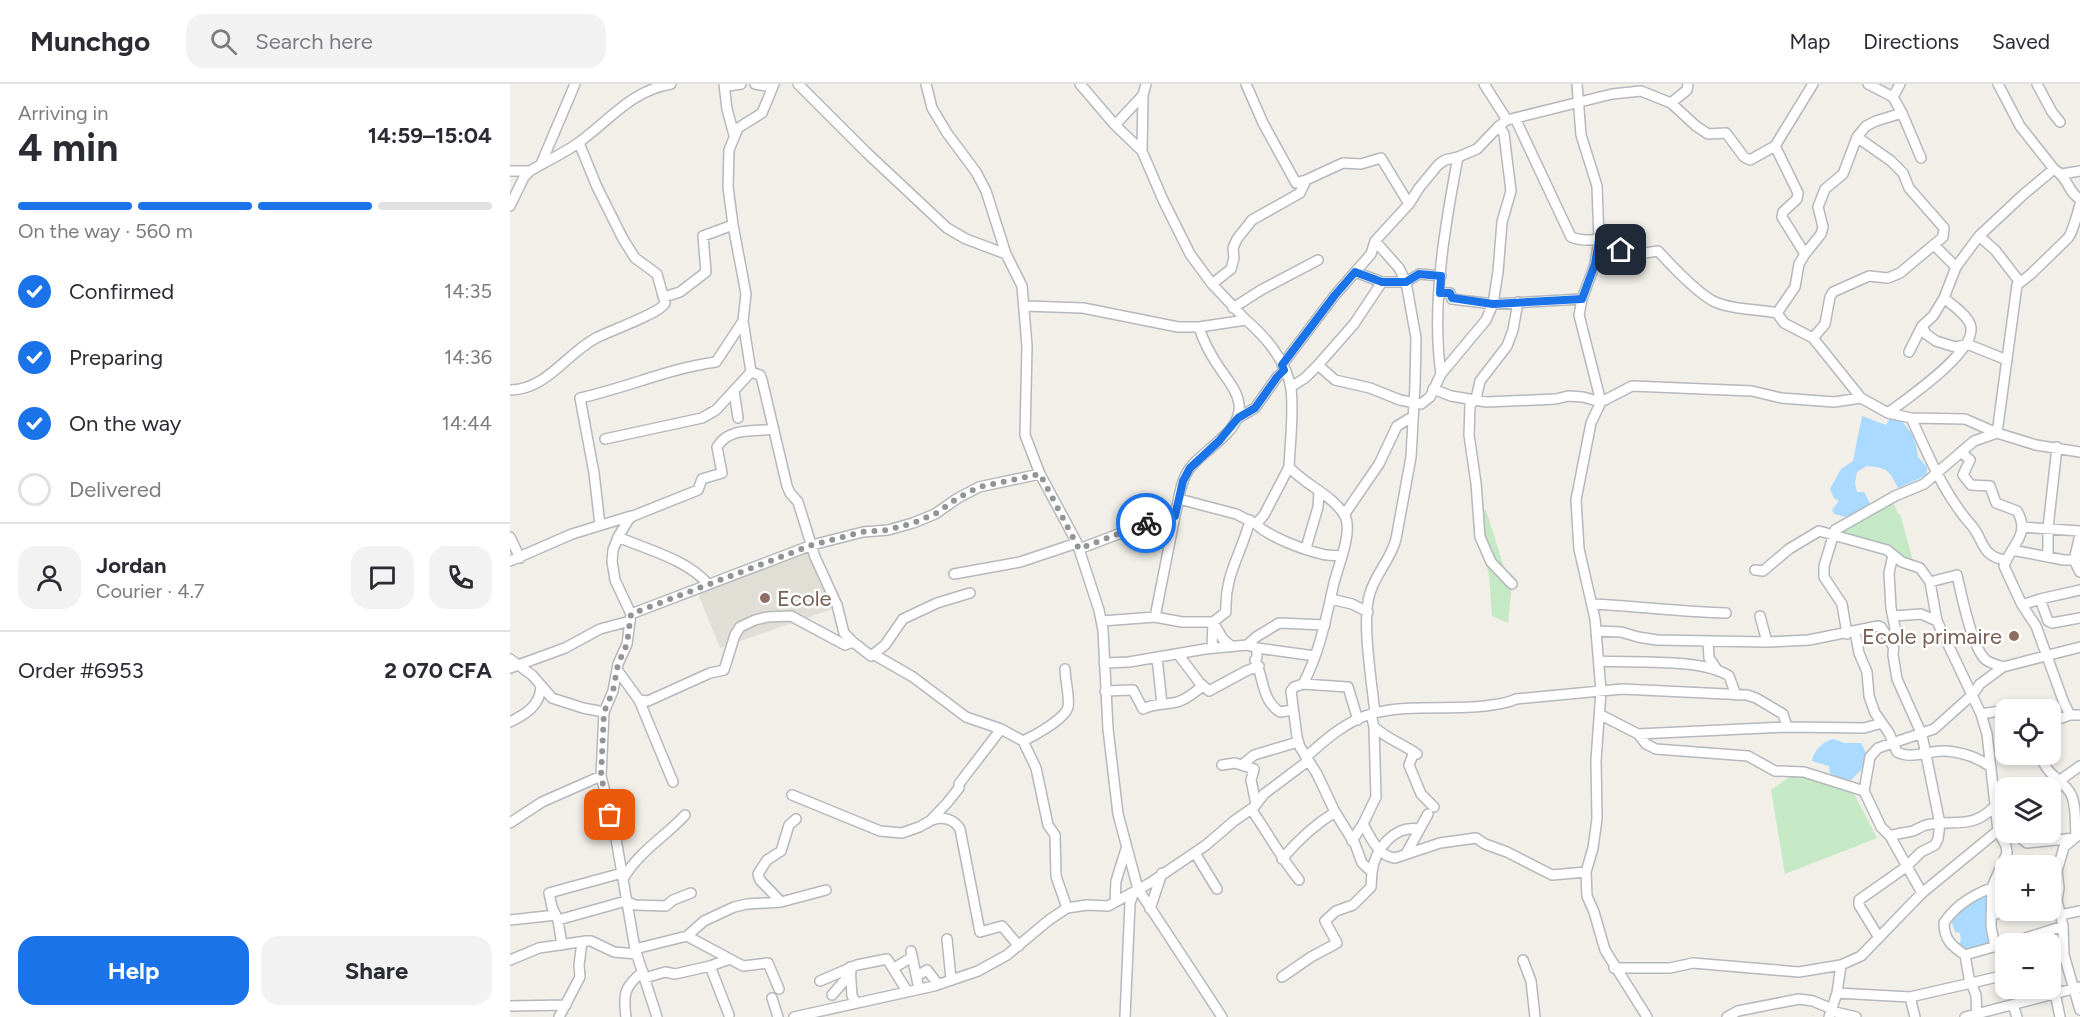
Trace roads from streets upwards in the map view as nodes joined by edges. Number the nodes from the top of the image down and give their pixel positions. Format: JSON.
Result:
{"nodes":[{"id":1,"x":575,"y":84,"type":"edge"},
{"id":2,"x":671,"y":84,"type":"edge"},
{"id":3,"x":724,"y":84,"type":"edge"},
{"id":4,"x":741,"y":84,"type":"edge"},
{"id":5,"x":755,"y":84,"type":"edge"},
{"id":6,"x":798,"y":84,"type":"edge"},
{"id":7,"x":926,"y":84,"type":"edge"},
{"id":8,"x":1080,"y":84,"type":"edge"},
{"id":9,"x":1146,"y":84,"type":"edge"},
{"id":10,"x":1245,"y":84,"type":"edge"},
{"id":11,"x":1484,"y":84,"type":"edge"},
{"id":12,"x":1577,"y":84,"type":"edge"},
{"id":13,"x":1688,"y":84,"type":"edge"},
{"id":14,"x":1813,"y":84,"type":"edge"},
{"id":15,"x":1868,"y":84,"type":"edge"},
{"id":16,"x":1900,"y":84,"type":"edge"},
{"id":17,"x":1998,"y":84,"type":"edge"},
{"id":18,"x":2037,"y":84,"type":"edge"},
{"id":19,"x":773,"y":85,"type":"edge"},
{"id":20,"x":1143,"y":95,"type":"junction"},
{"id":21,"x":1893,"y":98,"type":"junction"},
{"id":22,"x":1579,"y":102,"type":"junction"},
{"id":23,"x":1671,"y":104,"type":"junction"},
{"id":24,"x":1902,"y":113,"type":"junction"},
{"id":25,"x":1507,"y":121,"type":"junction"},
{"id":26,"x":2060,"y":122,"type":"dead end"},
{"id":27,"x":1115,"y":125,"type":"junction"},
{"id":28,"x":734,"y":135,"type":"junction"},
{"id":29,"x":1857,"y":137,"type":"junction"},
{"id":30,"x":579,"y":143,"type":"junction"},
{"id":31,"x":1775,"y":147,"type":"junction"},
{"id":32,"x":1142,"y":151,"type":"junction"},
{"id":33,"x":1458,"y":158,"type":"junction"},
{"id":34,"x":1921,"y":158,"type":"dead end"},
{"id":35,"x":541,"y":164,"type":"junction"},
{"id":36,"x":510,"y":171,"type":"edge"},
{"id":37,"x":530,"y":171,"type":"junction"},
{"id":38,"x":2058,"y":171,"type":"junction"},
{"id":39,"x":2080,"y":171,"type":"edge"},
{"id":40,"x":1306,"y":180,"type":"junction"},
{"id":41,"x":2080,"y":199,"type":"edge"},
{"id":42,"x":1409,"y":204,"type":"junction"},
{"id":43,"x":2080,"y":204,"type":"edge"},
{"id":44,"x":510,"y":206,"type":"edge"},
{"id":45,"x":733,"y":225,"type":"junction"},
{"id":46,"x":1979,"y":236,"type":"junction"},
{"id":47,"x":1599,"y":240,"type":"junction"},
{"id":48,"x":1375,"y":241,"type":"junction"},
{"id":49,"x":1935,"y":246,"type":"junction"},
{"id":50,"x":1006,"y":254,"type":"junction"},
{"id":51,"x":1805,"y":254,"type":"junction"},
{"id":52,"x":1318,"y":261,"type":"dead end"},
{"id":53,"x":1956,"y":267,"type":"junction"},
{"id":54,"x":1355,"y":272,"type":"junction"},
{"id":55,"x":1441,"y":276,"type":"junction"},
{"id":56,"x":2019,"y":281,"type":"junction"},
{"id":57,"x":1382,"y":282,"type":"junction"},
{"id":58,"x":1406,"y":282,"type":"junction"},
{"id":59,"x":1212,"y":284,"type":"junction"},
{"id":60,"x":1440,"y":293,"type":"junction"},
{"id":61,"x":664,"y":297,"type":"junction"},
{"id":62,"x":1944,"y":298,"type":"junction"},
{"id":63,"x":1582,"y":299,"type":"junction"},
{"id":64,"x":1518,"y":302,"type":"junction"},
{"id":65,"x":1493,"y":304,"type":"junction"},
{"id":66,"x":1025,"y":306,"type":"junction"},
{"id":67,"x":1233,"y":308,"type":"junction"},
{"id":68,"x":1777,"y":313,"type":"junction"},
{"id":69,"x":1246,"y":320,"type":"junction"},
{"id":70,"x":742,"y":321,"type":"junction"},
{"id":71,"x":1922,"y":326,"type":"junction"},
{"id":72,"x":1199,"y":327,"type":"junction"},
{"id":73,"x":1813,"y":338,"type":"junction"},
{"id":74,"x":1967,"y":344,"type":"junction"},
{"id":75,"x":1909,"y":352,"type":"dead end"},
{"id":76,"x":2007,"y":360,"type":"junction"},
{"id":77,"x":1318,"y":365,"type":"junction"},
{"id":78,"x":1283,"y":368,"type":"junction"},
{"id":79,"x":751,"y":372,"type":"junction"},
{"id":80,"x":1441,"y":374,"type":"junction"},
{"id":81,"x":1291,"y":387,"type":"junction"},
{"id":82,"x":1433,"y":389,"type":"junction"},
{"id":83,"x":510,"y":390,"type":"edge"},
{"id":84,"x":734,"y":391,"type":"junction"},
{"id":85,"x":1861,"y":398,"type":"junction"},
{"id":86,"x":1476,"y":399,"type":"junction"},
{"id":87,"x":1601,"y":402,"type":"junction"},
{"id":88,"x":1413,"y":403,"type":"junction"},
{"id":89,"x":1888,"y":413,"type":"junction"},
{"id":90,"x":1412,"y":417,"type":"junction"},
{"id":91,"x":738,"y":418,"type":"dead end"},
{"id":92,"x":1238,"y":418,"type":"junction"},
{"id":93,"x":1911,"y":418,"type":"junction"},
{"id":94,"x":774,"y":429,"type":"junction"},
{"id":95,"x":1997,"y":433,"type":"junction"},
{"id":96,"x":605,"y":439,"type":"dead end"},
{"id":97,"x":2057,"y":447,"type":"junction"},
{"id":98,"x":1961,"y":452,"type":"junction"},
{"id":99,"x":2080,"y":452,"type":"edge"},
{"id":100,"x":1289,"y":467,"type":"junction"},
{"id":101,"x":1936,"y":473,"type":"junction"},
{"id":102,"x":1040,"y":474,"type":"junction"},
{"id":103,"x":1319,"y":491,"type":"junction"},
{"id":104,"x":1179,"y":499,"type":"junction"},
{"id":105,"x":1344,"y":515,"type":"junction"},
{"id":106,"x":633,"y":516,"type":"junction"},
{"id":107,"x":1175,"y":516,"type":"junction"},
{"id":108,"x":1253,"y":522,"type":"junction"},
{"id":109,"x":600,"y":525,"type":"junction"},
{"id":110,"x":2022,"y":527,"type":"junction"},
{"id":111,"x":2048,"y":528,"type":"junction"},
{"id":112,"x":2080,"y":533,"type":"edge"},
{"id":113,"x":1832,"y":535,"type":"junction"},
{"id":114,"x":510,"y":537,"type":"edge"},
{"id":115,"x":618,"y":537,"type":"junction"},
{"id":116,"x":812,"y":545,"type":"junction"},
{"id":117,"x":1078,"y":546,"type":"junction"},
{"id":118,"x":1306,"y":548,"type":"junction"},
{"id":119,"x":2012,"y":550,"type":"junction"},
{"id":120,"x":1893,"y":555,"type":"junction"},
{"id":121,"x":1341,"y":556,"type":"junction"},
{"id":122,"x":2048,"y":557,"type":"junction"},
{"id":123,"x":520,"y":558,"type":"junction"},
{"id":124,"x":2006,"y":560,"type":"junction"},
{"id":125,"x":2077,"y":560,"type":"edge"},
{"id":126,"x":510,"y":561,"type":"edge"},
{"id":127,"x":1755,"y":570,"type":"dead end"},
{"id":128,"x":2080,"y":572,"type":"edge"},
{"id":129,"x":954,"y":574,"type":"dead end"},
{"id":130,"x":1930,"y":582,"type":"junction"},
{"id":131,"x":708,"y":584,"type":"junction"},
{"id":132,"x":1512,"y":584,"type":"dead end"},
{"id":133,"x":2080,"y":590,"type":"edge"},
{"id":134,"x":970,"y":593,"type":"dead end"},
{"id":135,"x":1331,"y":599,"type":"junction"},
{"id":136,"x":2040,"y":599,"type":"junction"},
{"id":137,"x":1592,"y":604,"type":"junction"},
{"id":138,"x":2022,"y":605,"type":"junction"},
{"id":139,"x":1368,"y":612,"type":"junction"},
{"id":140,"x":1726,"y":613,"type":"dead end"},
{"id":141,"x":1760,"y":616,"type":"dead end"},
{"id":142,"x":1894,"y":616,"type":"junction"},
{"id":143,"x":630,"y":618,"type":"junction"},
{"id":144,"x":1155,"y":618,"type":"junction"},
{"id":145,"x":2080,"y":618,"type":"edge"},
{"id":146,"x":1102,"y":621,"type":"junction"},
{"id":147,"x":1937,"y":621,"type":"junction"},
{"id":148,"x":1213,"y":622,"type":"junction"},
{"id":149,"x":1325,"y":625,"type":"junction"},
{"id":150,"x":1596,"y":631,"type":"junction"},
{"id":151,"x":1851,"y":633,"type":"junction"},
{"id":152,"x":1708,"y":641,"type":"junction"},
{"id":153,"x":853,"y":642,"type":"junction"},
{"id":154,"x":1767,"y":642,"type":"junction"},
{"id":155,"x":1231,"y":646,"type":"junction"},
{"id":156,"x":1893,"y":646,"type":"junction"},
{"id":157,"x":1252,"y":647,"type":"junction"},
{"id":158,"x":2080,"y":647,"type":"edge"},
{"id":159,"x":1212,"y":648,"type":"junction"},
{"id":160,"x":873,"y":654,"type":"junction"},
{"id":161,"x":1178,"y":654,"type":"junction"},
{"id":162,"x":2045,"y":655,"type":"junction"},
{"id":163,"x":1315,"y":656,"type":"junction"},
{"id":164,"x":1157,"y":658,"type":"junction"},
{"id":165,"x":1599,"y":661,"type":"junction"},
{"id":166,"x":1104,"y":663,"type":"junction"},
{"id":167,"x":512,"y":664,"type":"edge"},
{"id":168,"x":1259,"y":666,"type":"junction"},
{"id":169,"x":2003,"y":667,"type":"junction"},
{"id":170,"x":1065,"y":669,"type":"dead end"},
{"id":171,"x":618,"y":671,"type":"junction"},
{"id":172,"x":1718,"y":671,"type":"junction"},
{"id":173,"x":541,"y":684,"type":"junction"},
{"id":174,"x":1303,"y":684,"type":"junction"},
{"id":175,"x":1203,"y":686,"type":"junction"},
{"id":176,"x":1105,"y":691,"type":"junction"},
{"id":177,"x":1601,"y":691,"type":"junction"},
{"id":178,"x":1736,"y":695,"type":"junction"},
{"id":179,"x":1972,"y":695,"type":"junction"},
{"id":180,"x":639,"y":699,"type":"junction"},
{"id":181,"x":1162,"y":704,"type":"junction"},
{"id":182,"x":1293,"y":710,"type":"junction"},
{"id":183,"x":604,"y":712,"type":"junction"},
{"id":184,"x":1995,"y":712,"type":"edge"},
{"id":185,"x":1373,"y":714,"type":"junction"},
{"id":186,"x":1981,"y":714,"type":"junction"},
{"id":187,"x":1601,"y":715,"type":"junction"},
{"id":188,"x":2075,"y":715,"type":"edge"},
{"id":189,"x":1358,"y":720,"type":"junction"},
{"id":190,"x":510,"y":722,"type":"edge"},
{"id":191,"x":1882,"y":723,"type":"junction"},
{"id":192,"x":1374,"y":727,"type":"junction"},
{"id":193,"x":1787,"y":727,"type":"junction"},
{"id":194,"x":1001,"y":729,"type":"junction"},
{"id":195,"x":1638,"y":734,"type":"junction"},
{"id":196,"x":1922,"y":735,"type":"junction"},
{"id":197,"x":1023,"y":741,"type":"junction"},
{"id":198,"x":1298,"y":742,"type":"junction"},
{"id":199,"x":1892,"y":742,"type":"junction"},
{"id":200,"x":1925,"y":752,"type":"junction"},
{"id":201,"x":1307,"y":759,"type":"junction"},
{"id":202,"x":1222,"y":765,"type":"dead end"},
{"id":203,"x":1242,"y":765,"type":"junction"},
{"id":204,"x":2044,"y":765,"type":"edge"},
{"id":205,"x":2080,"y":766,"type":"edge"},
{"id":206,"x":1991,"y":767,"type":"junction"},
{"id":207,"x":601,"y":776,"type":"junction"},
{"id":208,"x":2054,"y":777,"type":"edge"},
{"id":209,"x":2061,"y":779,"type":"edge"},
{"id":210,"x":673,"y":782,"type":"dead end"},
{"id":211,"x":2061,"y":784,"type":"edge"},
{"id":212,"x":1864,"y":791,"type":"junction"},
{"id":213,"x":792,"y":795,"type":"dead end"},
{"id":214,"x":1254,"y":807,"type":"junction"},
{"id":215,"x":1994,"y":807,"type":"junction"},
{"id":216,"x":1335,"y":812,"type":"junction"},
{"id":217,"x":1995,"y":813,"type":"edge"},
{"id":218,"x":685,"y":816,"type":"dead end"},
{"id":219,"x":796,"y":819,"type":"dead end"},
{"id":220,"x":930,"y":821,"type":"junction"},
{"id":221,"x":510,"y":823,"type":"edge"},
{"id":222,"x":1363,"y":824,"type":"junction"},
{"id":223,"x":1940,"y":824,"type":"junction"},
{"id":224,"x":1419,"y":830,"type":"junction"},
{"id":225,"x":1995,"y":833,"type":"edge"},
{"id":226,"x":1890,"y":836,"type":"junction"},
{"id":227,"x":2078,"y":837,"type":"edge"},
{"id":228,"x":2061,"y":839,"type":"edge"},
{"id":229,"x":1352,"y":841,"type":"junction"},
{"id":230,"x":2004,"y":843,"type":"edge"},
{"id":231,"x":1126,"y":847,"type":"junction"},
{"id":232,"x":1380,"y":850,"type":"junction"},
{"id":233,"x":1195,"y":853,"type":"junction"},
{"id":234,"x":1406,"y":854,"type":"junction"},
{"id":235,"x":2061,"y":855,"type":"edge"},
{"id":236,"x":1282,"y":859,"type":"junction"},
{"id":237,"x":1906,"y":867,"type":"junction"},
{"id":238,"x":1586,"y":872,"type":"junction"},
{"id":239,"x":1162,"y":873,"type":"junction"},
{"id":240,"x":1371,"y":873,"type":"junction"},
{"id":241,"x":622,"y":876,"type":"junction"},
{"id":242,"x":1299,"y":880,"type":"dead end"},
{"id":243,"x":1995,"y":886,"type":"edge"},
{"id":244,"x":1992,"y":887,"type":"junction"},
{"id":245,"x":1218,"y":889,"type":"dead end"},
{"id":246,"x":826,"y":890,"type":"dead end"},
{"id":247,"x":1136,"y":890,"type":"junction"},
{"id":248,"x":691,"y":893,"type":"dead end"},
{"id":249,"x":1922,"y":893,"type":"junction"},
{"id":250,"x":626,"y":901,"type":"junction"},
{"id":251,"x":781,"y":902,"type":"junction"},
{"id":252,"x":1115,"y":902,"type":"junction"},
{"id":253,"x":1067,"y":908,"type":"junction"},
{"id":254,"x":1150,"y":909,"type":"junction"},
{"id":255,"x":2080,"y":911,"type":"edge"},
{"id":256,"x":1995,"y":914,"type":"edge"},
{"id":257,"x":1991,"y":915,"type":"junction"},
{"id":258,"x":2061,"y":915,"type":"edge"},
{"id":259,"x":557,"y":917,"type":"junction"},
{"id":260,"x":510,"y":920,"type":"edge"},
{"id":261,"x":2061,"y":920,"type":"edge"},
{"id":262,"x":2062,"y":926,"type":"junction"},
{"id":263,"x":2045,"y":933,"type":"edge"},
{"id":264,"x":687,"y":936,"type":"junction"},
{"id":265,"x":1878,"y":936,"type":"junction"},
{"id":266,"x":946,"y":939,"type":"dead end"},
{"id":267,"x":582,"y":942,"type":"junction"},
{"id":268,"x":562,"y":945,"type":"junction"},
{"id":269,"x":1019,"y":946,"type":"junction"},
{"id":270,"x":1995,"y":947,"type":"joint"},
{"id":271,"x":636,"y":951,"type":"junction"},
{"id":272,"x":1965,"y":955,"type":"junction"},
{"id":273,"x":2064,"y":955,"type":"junction"},
{"id":274,"x":2061,"y":956,"type":"edge"},
{"id":275,"x":730,"y":959,"type":"junction"},
{"id":276,"x":510,"y":960,"type":"edge"},
{"id":277,"x":1523,"y":960,"type":"dead end"},
{"id":278,"x":1841,"y":965,"type":"junction"},
{"id":279,"x":710,"y":966,"type":"junction"},
{"id":280,"x":894,"y":968,"type":"junction"},
{"id":281,"x":1614,"y":968,"type":"junction"},
{"id":282,"x":851,"y":970,"type":"junction"},
{"id":283,"x":644,"y":975,"type":"junction"},
{"id":284,"x":917,"y":976,"type":"junction"},
{"id":285,"x":1282,"y":977,"type":"dead end"},
{"id":286,"x":1995,"y":978,"type":"edge"},
{"id":287,"x":951,"y":979,"type":"junction"},
{"id":288,"x":820,"y":981,"type":"dead end"},
{"id":289,"x":1972,"y":983,"type":"junction"},
{"id":290,"x":938,"y":984,"type":"junction"},
{"id":291,"x":2076,"y":988,"type":"edge"},
{"id":292,"x":779,"y":989,"type":"dead end"},
{"id":293,"x":919,"y":989,"type":"junction"},
{"id":294,"x":907,"y":991,"type":"junction"},
{"id":295,"x":2061,"y":992,"type":"edge"},
{"id":296,"x":1837,"y":993,"type":"junction"},
{"id":297,"x":832,"y":995,"type":"dead end"},
{"id":298,"x":1910,"y":997,"type":"junction"},
{"id":299,"x":772,"y":998,"type":"dead end"},
{"id":300,"x":2034,"y":999,"type":"edge"},
{"id":301,"x":2056,"y":999,"type":"edge"},
{"id":302,"x":2031,"y":1000,"type":"joint"},
{"id":303,"x":856,"y":1002,"type":"junction"},
{"id":304,"x":566,"y":1005,"type":"junction"},
{"id":305,"x":2013,"y":1005,"type":"junction"},
{"id":306,"x":2080,"y":1005,"type":"edge"},
{"id":307,"x":510,"y":1006,"type":"edge"},
{"id":308,"x":1831,"y":1013,"type":"edge"},
{"id":309,"x":729,"y":1015,"type":"dead end"},
{"id":310,"x":812,"y":1015,"type":"edge"},
{"id":311,"x":1976,"y":1016,"type":"edge"},
{"id":312,"x":559,"y":1017,"type":"edge"},
{"id":313,"x":626,"y":1017,"type":"edge"},
{"id":314,"x":657,"y":1017,"type":"edge"},
{"id":315,"x":778,"y":1017,"type":"edge"},
{"id":316,"x":794,"y":1017,"type":"edge"},
{"id":317,"x":1125,"y":1017,"type":"edge"},
{"id":318,"x":1222,"y":1017,"type":"edge"},
{"id":319,"x":1535,"y":1017,"type":"edge"},
{"id":320,"x":1647,"y":1017,"type":"edge"},
{"id":321,"x":1727,"y":1017,"type":"edge"},
{"id":322,"x":1852,"y":1017,"type":"edge"},
{"id":323,"x":1915,"y":1017,"type":"edge"},
{"id":324,"x":1965,"y":1017,"type":"edge"},
{"id":325,"x":2017,"y":1017,"type":"edge"},
{"id":326,"x":2060,"y":1017,"type":"edge"}],
"edges":[{"from":1,"to":35,"type":"street"},
{"from":2,"to":30,"type":"street"},
{"from":3,"to":4,"type":"street"},
{"from":3,"to":28,"type":"street"},
{"from":5,"to":19,"type":"street"},
{"from":6,"to":50,"type":"street"},
{"from":7,"to":50,"type":"street"},
{"from":8,"to":27,"type":"street"},
{"from":9,"to":20,"type":"street"},
{"from":10,"to":40,"type":"street"},
{"from":11,"to":25,"type":"street"},
{"from":12,"to":22,"type":"street"},
{"from":13,"to":23,"type":"street"},
{"from":14,"to":31,"type":"street"},
{"from":15,"to":21,"type":"street"},
{"from":16,"to":21,"type":"street"},
{"from":17,"to":38,"type":"street"},
{"from":18,"to":26,"type":"street"},
{"from":19,"to":28,"type":"street"},
{"from":20,"to":27,"type":"street"},
{"from":20,"to":32,"type":"street"},
{"from":21,"to":24,"type":"street"},
{"from":22,"to":23,"type":"street"},
{"from":22,"to":25,"type":"street"},
{"from":22,"to":47,"type":"street"},
{"from":23,"to":31,"type":"street"},
{"from":24,"to":29,"type":"street"},
{"from":24,"to":34,"type":"street"},
{"from":25,"to":33,"type":"street"},
{"from":25,"to":47,"type":"street"},
{"from":25,"to":65,"type":"street"},
{"from":27,"to":32,"type":"street"},
{"from":28,"to":45,"type":"street"},
{"from":29,"to":49,"type":"street"},
{"from":29,"to":51,"type":"street"},
{"from":30,"to":35,"type":"street"},
{"from":30,"to":61,"type":"street"},
{"from":31,"to":51,"type":"street"},
{"from":32,"to":59,"type":"street"},
{"from":33,"to":42,"type":"street"},
{"from":33,"to":55,"type":"street"},
{"from":35,"to":37,"type":"street"},
{"from":36,"to":37,"type":"street"},
{"from":37,"to":44,"type":"street"},
{"from":38,"to":39,"type":"street"},
{"from":38,"to":41,"type":"street"},
{"from":38,"to":46,"type":"street"},
{"from":40,"to":42,"type":"street"},
{"from":40,"to":59,"type":"street"},
{"from":42,"to":48,"type":"street"},
{"from":43,"to":56,"type":"street"},
{"from":45,"to":61,"type":"street"},
{"from":45,"to":70,"type":"street"},
{"from":46,"to":53,"type":"street"},
{"from":46,"to":56,"type":"street"},
{"from":47,"to":63,"type":"street"},
{"from":47,"to":68,"type":"street"},
{"from":48,"to":54,"type":"street"},
{"from":48,"to":58,"type":"street"},
{"from":49,"to":53,"type":"street"},
{"from":49,"to":73,"type":"street"},
{"from":50,"to":66,"type":"street"},
{"from":51,"to":68,"type":"street"},
{"from":52,"to":67,"type":"street"},
{"from":53,"to":62,"type":"street"},
{"from":54,"to":57,"type":"street"},
{"from":54,"to":78,"type":"street"},
{"from":55,"to":58,"type":"street"},
{"from":55,"to":60,"type":"street"},
{"from":56,"to":76,"type":"street"},
{"from":57,"to":58,"type":"street"},
{"from":57,"to":77,"type":"street"},
{"from":58,"to":88,"type":"street"},
{"from":59,"to":67,"type":"street"},
{"from":60,"to":65,"type":"street"},
{"from":60,"to":80,"type":"street"},
{"from":61,"to":83,"type":"street"},
{"from":62,"to":71,"type":"street"},
{"from":62,"to":74,"type":"street"},
{"from":63,"to":64,"type":"street"},
{"from":63,"to":87,"type":"street"},
{"from":64,"to":65,"type":"street"},
{"from":64,"to":86,"type":"street"},
{"from":65,"to":80,"type":"street"},
{"from":66,"to":72,"type":"street"},
{"from":66,"to":102,"type":"street"},
{"from":67,"to":69,"type":"street"},
{"from":68,"to":73,"type":"street"},
{"from":69,"to":72,"type":"street"},
{"from":69,"to":78,"type":"street"},
{"from":70,"to":79,"type":"street"},
{"from":70,"to":109,"type":"street"},
{"from":71,"to":74,"type":"street"},
{"from":71,"to":75,"type":"street"},
{"from":72,"to":92,"type":"street"},
{"from":73,"to":85,"type":"street"},
{"from":74,"to":76,"type":"street"},
{"from":74,"to":89,"type":"street"},
{"from":76,"to":95,"type":"street"},
{"from":77,"to":81,"type":"street"},
{"from":77,"to":88,"type":"street"},
{"from":78,"to":81,"type":"street"},
{"from":78,"to":92,"type":"street"},
{"from":79,"to":84,"type":"street"},
{"from":79,"to":94,"type":"street"},
{"from":80,"to":82,"type":"street"},
{"from":81,"to":100,"type":"street"},
{"from":82,"to":86,"type":"street"},
{"from":82,"to":88,"type":"street"},
{"from":84,"to":91,"type":"street"},
{"from":84,"to":96,"type":"street"},
{"from":85,"to":87,"type":"street"},
{"from":85,"to":89,"type":"street"},
{"from":86,"to":87,"type":"street"},
{"from":86,"to":132,"type":"street"},
{"from":87,"to":137,"type":"street"},
{"from":88,"to":90,"type":"street"},
{"from":89,"to":93,"type":"street"},
{"from":90,"to":105,"type":"street"},
{"from":90,"to":139,"type":"street"},
{"from":92,"to":104,"type":"street"},
{"from":93,"to":95,"type":"street"},
{"from":93,"to":101,"type":"street"},
{"from":94,"to":106,"type":"street"},
{"from":94,"to":116,"type":"street"},
{"from":95,"to":97,"type":"street"},
{"from":95,"to":98,"type":"street"},
{"from":97,"to":99,"type":"street"},
{"from":97,"to":111,"type":"street"},
{"from":98,"to":101,"type":"street"},
{"from":98,"to":110,"type":"street"},
{"from":100,"to":103,"type":"street"},
{"from":100,"to":108,"type":"street"},
{"from":101,"to":113,"type":"street"},
{"from":101,"to":124,"type":"street"},
{"from":102,"to":116,"type":"street"},
{"from":102,"to":117,"type":"street"},
{"from":103,"to":105,"type":"street"},
{"from":103,"to":118,"type":"street"},
{"from":104,"to":107,"type":"street"},
{"from":104,"to":108,"type":"street"},
{"from":105,"to":121,"type":"street"},
{"from":106,"to":109,"type":"street"},
{"from":106,"to":115,"type":"street"},
{"from":107,"to":117,"type":"street"},
{"from":107,"to":144,"type":"street"},
{"from":108,"to":118,"type":"street"},
{"from":108,"to":148,"type":"street"},
{"from":109,"to":123,"type":"street"},
{"from":110,"to":111,"type":"street"},
{"from":110,"to":119,"type":"street"},
{"from":111,"to":112,"type":"street"},
{"from":111,"to":122,"type":"street"},
{"from":112,"to":125,"type":"street"},
{"from":113,"to":120,"type":"street"},
{"from":113,"to":127,"type":"street"},
{"from":113,"to":151,"type":"street"},
{"from":114,"to":123,"type":"street"},
{"from":115,"to":131,"type":"street"},
{"from":115,"to":143,"type":"street"},
{"from":116,"to":131,"type":"street"},
{"from":116,"to":153,"type":"street"},
{"from":117,"to":129,"type":"street"},
{"from":117,"to":146,"type":"street"},
{"from":118,"to":121,"type":"street"},
{"from":119,"to":122,"type":"street"},
{"from":119,"to":124,"type":"street"},
{"from":120,"to":130,"type":"street"},
{"from":120,"to":142,"type":"street"},
{"from":121,"to":135,"type":"street"},
{"from":122,"to":125,"type":"street"},
{"from":123,"to":126,"type":"street"},
{"from":124,"to":138,"type":"street"},
{"from":125,"to":128,"type":"street"},
{"from":130,"to":147,"type":"street"},
{"from":130,"to":169,"type":"street"},
{"from":131,"to":143,"type":"street"},
{"from":133,"to":136,"type":"street"},
{"from":134,"to":160,"type":"street"},
{"from":135,"to":139,"type":"street"},
{"from":135,"to":149,"type":"street"},
{"from":136,"to":138,"type":"street"},
{"from":136,"to":145,"type":"street"},
{"from":137,"to":140,"type":"street"},
{"from":137,"to":150,"type":"street"},
{"from":138,"to":162,"type":"street"},
{"from":139,"to":185,"type":"street"},
{"from":141,"to":154,"type":"street"},
{"from":142,"to":147,"type":"street"},
{"from":142,"to":156,"type":"street"},
{"from":143,"to":167,"type":"street"},
{"from":143,"to":171,"type":"street"},
{"from":144,"to":146,"type":"street"},
{"from":144,"to":148,"type":"street"},
{"from":146,"to":166,"type":"street"},
{"from":147,"to":179,"type":"street"},
{"from":148,"to":155,"type":"street"},
{"from":148,"to":159,"type":"street"},
{"from":149,"to":157,"type":"street"},
{"from":149,"to":163,"type":"street"},
{"from":150,"to":152,"type":"street"},
{"from":150,"to":165,"type":"street"},
{"from":151,"to":154,"type":"street"},
{"from":151,"to":156,"type":"street"},
{"from":151,"to":191,"type":"street"},
{"from":152,"to":154,"type":"street"},
{"from":152,"to":172,"type":"street"},
{"from":153,"to":160,"type":"street"},
{"from":153,"to":180,"type":"street"},
{"from":155,"to":157,"type":"street"},
{"from":155,"to":159,"type":"street"},
{"from":156,"to":196,"type":"street"},
{"from":157,"to":163,"type":"street"},
{"from":157,"to":168,"type":"street"},
{"from":158,"to":162,"type":"street"},
{"from":159,"to":161,"type":"street"},
{"from":160,"to":194,"type":"street"},
{"from":161,"to":164,"type":"street"},
{"from":161,"to":175,"type":"street"},
{"from":162,"to":169,"type":"street"},
{"from":162,"to":188,"type":"street"},
{"from":163,"to":174,"type":"street"},
{"from":164,"to":166,"type":"street"},
{"from":164,"to":181,"type":"street"},
{"from":165,"to":172,"type":"street"},
{"from":165,"to":177,"type":"street"},
{"from":166,"to":176,"type":"street"},
{"from":167,"to":173,"type":"street"},
{"from":168,"to":175,"type":"street"},
{"from":168,"to":182,"type":"street"},
{"from":169,"to":179,"type":"street"},
{"from":170,"to":197,"type":"street"},
{"from":171,"to":180,"type":"street"},
{"from":171,"to":183,"type":"street"},
{"from":172,"to":178,"type":"street"},
{"from":173,"to":183,"type":"street"},
{"from":173,"to":190,"type":"street"},
{"from":174,"to":182,"type":"street"},
{"from":174,"to":189,"type":"street"},
{"from":175,"to":181,"type":"street"},
{"from":176,"to":181,"type":"street"},
{"from":176,"to":231,"type":"street"},
{"from":177,"to":178,"type":"street"},
{"from":177,"to":185,"type":"street"},
{"from":177,"to":187,"type":"street"},
{"from":178,"to":193,"type":"street"},
{"from":179,"to":186,"type":"street"},
{"from":179,"to":196,"type":"street"},
{"from":180,"to":210,"type":"street"},
{"from":182,"to":198,"type":"street"},
{"from":183,"to":207,"type":"street"},
{"from":184,"to":186,"type":"street"},
{"from":185,"to":189,"type":"street"},
{"from":185,"to":192,"type":"street"},
{"from":186,"to":206,"type":"street"},
{"from":187,"to":195,"type":"street"},
{"from":187,"to":238,"type":"street"},
{"from":189,"to":201,"type":"street"},
{"from":191,"to":193,"type":"street"},
{"from":191,"to":199,"type":"street"},
{"from":192,"to":222,"type":"street"},
{"from":192,"to":224,"type":"street"},
{"from":193,"to":195,"type":"street"},
{"from":194,"to":197,"type":"street"},
{"from":194,"to":220,"type":"street"},
{"from":195,"to":212,"type":"street"},
{"from":196,"to":199,"type":"street"},
{"from":196,"to":200,"type":"street"},
{"from":197,"to":253,"type":"street"},
{"from":198,"to":201,"type":"street"},
{"from":198,"to":203,"type":"street"},
{"from":199,"to":200,"type":"street"},
{"from":199,"to":212,"type":"street"},
{"from":200,"to":206,"type":"street"},
{"from":200,"to":223,"type":"street"},
{"from":201,"to":214,"type":"street"},
{"from":201,"to":216,"type":"street"},
{"from":202,"to":203,"type":"street"},
{"from":203,"to":214,"type":"street"},
{"from":204,"to":208,"type":"street"},
{"from":205,"to":209,"type":"street"},
{"from":206,"to":215,"type":"street"},
{"from":207,"to":221,"type":"street"},
{"from":207,"to":241,"type":"street"},
{"from":211,"to":227,"type":"street"},
{"from":212,"to":226,"type":"street"},
{"from":213,"to":220,"type":"street"},
{"from":214,"to":233,"type":"street"},
{"from":214,"to":236,"type":"street"},
{"from":215,"to":217,"type":"street"},
{"from":215,"to":223,"type":"street"},
{"from":216,"to":229,"type":"street"},
{"from":216,"to":236,"type":"street"},
{"from":218,"to":241,"type":"street"},
{"from":219,"to":251,"type":"street"},
{"from":220,"to":269,"type":"street"},
{"from":222,"to":229,"type":"street"},
{"from":222,"to":232,"type":"street"},
{"from":223,"to":226,"type":"street"},
{"from":223,"to":237,"type":"street"},
{"from":224,"to":232,"type":"street"},
{"from":224,"to":234,"type":"street"},
{"from":225,"to":249,"type":"street"},
{"from":226,"to":237,"type":"street"},
{"from":227,"to":228,"type":"street"},
{"from":227,"to":235,"type":"street"},
{"from":229,"to":240,"type":"street"},
{"from":230,"to":244,"type":"street"},
{"from":231,"to":247,"type":"street"},
{"from":231,"to":252,"type":"street"},
{"from":232,"to":234,"type":"street"},
{"from":232,"to":240,"type":"street"},
{"from":233,"to":239,"type":"street"},
{"from":233,"to":245,"type":"street"},
{"from":234,"to":238,"type":"street"},
{"from":236,"to":242,"type":"street"},
{"from":237,"to":249,"type":"street"},
{"from":237,"to":265,"type":"street"},
{"from":238,"to":281,"type":"street"},
{"from":239,"to":247,"type":"street"},
{"from":239,"to":254,"type":"street"},
{"from":240,"to":285,"type":"street"},
{"from":241,"to":250,"type":"street"},
{"from":241,"to":259,"type":"street"},
{"from":243,"to":244,"type":"street"},
{"from":244,"to":257,"type":"street"},
{"from":244,"to":272,"type":"street"},
{"from":246,"to":251,"type":"street"},
{"from":247,"to":252,"type":"street"},
{"from":247,"to":254,"type":"street"},
{"from":247,"to":317,"type":"street"},
{"from":248,"to":250,"type":"street"},
{"from":249,"to":265,"type":"street"},
{"from":250,"to":259,"type":"street"},
{"from":250,"to":271,"type":"street"},
{"from":251,"to":264,"type":"street"},
{"from":252,"to":253,"type":"street"},
{"from":253,"to":269,"type":"street"},
{"from":254,"to":318,"type":"street"},
{"from":255,"to":258,"type":"street"},
{"from":256,"to":257,"type":"street"},
{"from":257,"to":270,"type":"street"},
{"from":259,"to":260,"type":"street"},
{"from":259,"to":268,"type":"street"},
{"from":261,"to":262,"type":"street"},
{"from":262,"to":263,"type":"street"},
{"from":262,"to":273,"type":"street"},
{"from":264,"to":271,"type":"street"},
{"from":264,"to":275,"type":"street"},
{"from":265,"to":278,"type":"street"},
{"from":266,"to":287,"type":"street"},
{"from":267,"to":268,"type":"street"},
{"from":267,"to":271,"type":"street"},
{"from":267,"to":304,"type":"street"},
{"from":268,"to":276,"type":"street"},
{"from":269,"to":287,"type":"street"},
{"from":270,"to":272,"type":"street"},
{"from":271,"to":283,"type":"street"},
{"from":272,"to":289,"type":"street"},
{"from":273,"to":274,"type":"street"},
{"from":273,"to":291,"type":"street"},
{"from":275,"to":279,"type":"street"},
{"from":275,"to":292,"type":"street"},
{"from":277,"to":319,"type":"street"},
{"from":278,"to":281,"type":"street"},
{"from":278,"to":296,"type":"street"},
{"from":279,"to":283,"type":"street"},
{"from":279,"to":309,"type":"street"},
{"from":280,"to":282,"type":"street"},
{"from":280,"to":284,"type":"street"},
{"from":280,"to":294,"type":"street"},
{"from":281,"to":320,"type":"street"},
{"from":282,"to":288,"type":"street"},
{"from":282,"to":297,"type":"street"},
{"from":282,"to":303,"type":"street"},
{"from":283,"to":313,"type":"street"},
{"from":283,"to":314,"type":"street"},
{"from":284,"to":290,"type":"street"},
{"from":284,"to":293,"type":"street"},
{"from":286,"to":289,"type":"street"},
{"from":287,"to":290,"type":"street"},
{"from":289,"to":298,"type":"street"},
{"from":289,"to":311,"type":"street"},
{"from":290,"to":293,"type":"street"},
{"from":291,"to":295,"type":"street"},
{"from":291,"to":306,"type":"street"},
{"from":293,"to":294,"type":"street"},
{"from":294,"to":303,"type":"street"},
{"from":296,"to":298,"type":"street"},
{"from":296,"to":308,"type":"street"},
{"from":298,"to":323,"type":"street"},
{"from":299,"to":315,"type":"street"},
{"from":300,"to":302,"type":"street"},
{"from":301,"to":326,"type":"street"},
{"from":302,"to":305,"type":"street"},
{"from":303,"to":310,"type":"street"},
{"from":304,"to":307,"type":"street"},
{"from":304,"to":312,"type":"street"},
{"from":305,"to":311,"type":"street"},
{"from":305,"to":325,"type":"street"},
{"from":308,"to":321,"type":"street"},
{"from":308,"to":322,"type":"street"},
{"from":310,"to":316,"type":"street"},
{"from":311,"to":324,"type":"street"}]}
